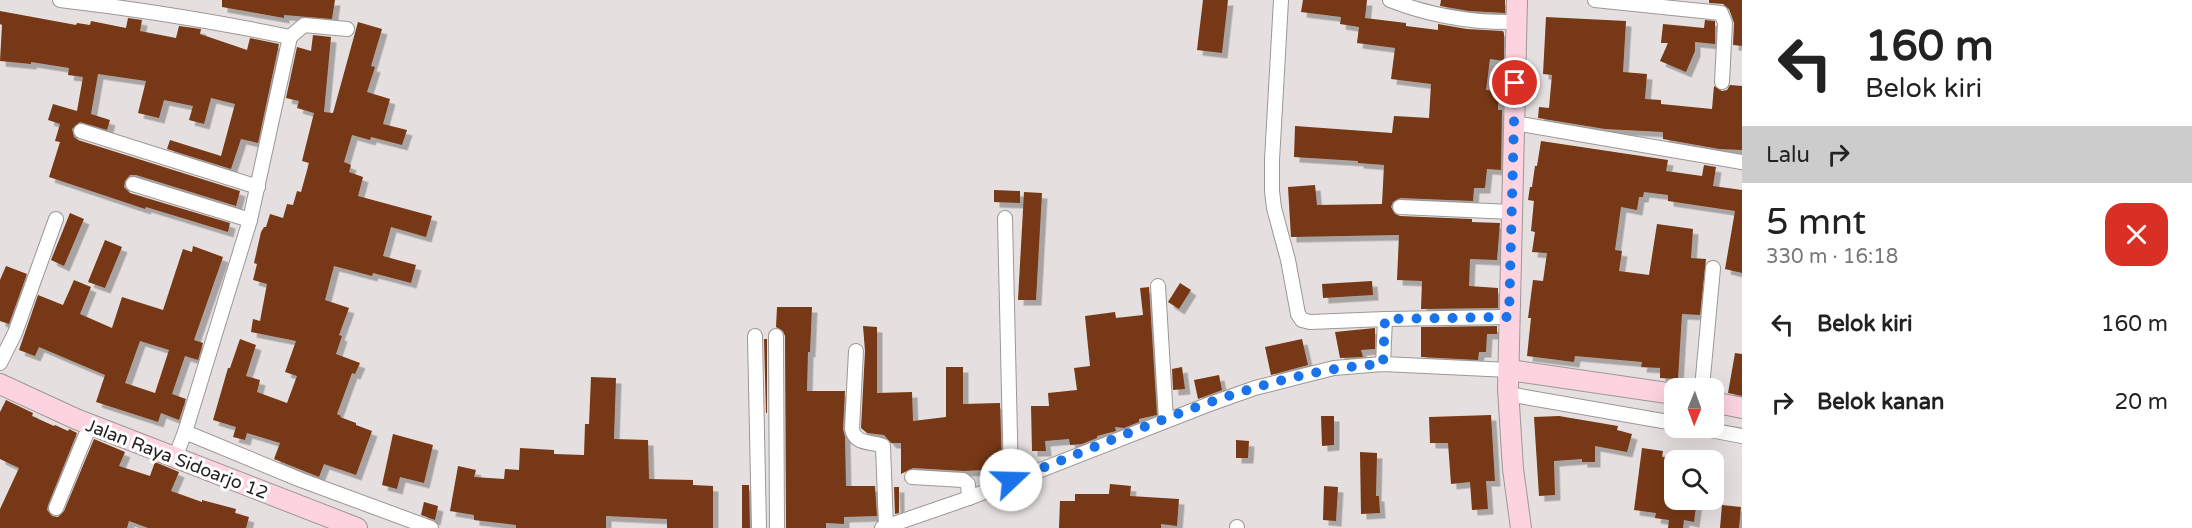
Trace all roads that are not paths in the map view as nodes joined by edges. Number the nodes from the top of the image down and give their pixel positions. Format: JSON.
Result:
{"nodes":[{"id":1,"x":60,"y":0,"type":"edge"},
{"id":2,"x":1281,"y":0,"type":"edge"},
{"id":3,"x":1390,"y":0,"type":"edge"},
{"id":4,"x":1517,"y":0,"type":"edge"},
{"id":5,"x":1595,"y":0,"type":"edge"},
{"id":6,"x":1516,"y":22,"type":"junction"},
{"id":7,"x":347,"y":29,"type":"dead end"},
{"id":8,"x":290,"y":37,"type":"junction"},
{"id":9,"x":1722,"y":81,"type":"dead end"},
{"id":10,"x":1514,"y":123,"type":"junction"},
{"id":11,"x":81,"y":131,"type":"dead end"},
{"id":12,"x":1742,"y":162,"type":"edge"},
{"id":13,"x":133,"y":184,"type":"dead end"},
{"id":14,"x":258,"y":187,"type":"junction"},
{"id":15,"x":1400,"y":207,"type":"dead end"},
{"id":16,"x":1512,"y":212,"type":"junction"},
{"id":17,"x":1005,"y":218,"type":"dead end"},
{"id":18,"x":56,"y":219,"type":"dead end"},
{"id":19,"x":250,"y":220,"type":"junction"},
{"id":20,"x":1713,"y":268,"type":"dead end"},
{"id":21,"x":1158,"y":286,"type":"dead end"},
{"id":22,"x":1509,"y":317,"type":"junction"},
{"id":23,"x":1385,"y":319,"type":"junction"},
{"id":24,"x":754,"y":336,"type":"dead end"},
{"id":25,"x":776,"y":336,"type":"dead end"},
{"id":26,"x":856,"y":351,"type":"dead end"},
{"id":27,"x":1,"y":361,"type":"edge"},
{"id":28,"x":1383,"y":364,"type":"junction"},
{"id":29,"x":1703,"y":378,"type":"edge"},
{"id":30,"x":1509,"y":382,"type":"junction"},
{"id":31,"x":0,"y":384,"type":"edge"},
{"id":32,"x":1664,"y":393,"type":"edge"},
{"id":33,"x":1724,"y":404,"type":"edge"},
{"id":34,"x":1742,"y":408,"type":"edge"},
{"id":35,"x":1166,"y":420,"type":"junction"},
{"id":36,"x":1664,"y":421,"type":"edge"},
{"id":37,"x":90,"y":425,"type":"junction"},
{"id":38,"x":1724,"y":433,"type":"edge"},
{"id":39,"x":184,"y":435,"type":"junction"},
{"id":40,"x":1742,"y":436,"type":"edge"},
{"id":41,"x":176,"y":455,"type":"junction"},
{"id":42,"x":912,"y":477,"type":"dead end"},
{"id":43,"x":1011,"y":480,"type":"junction"},
{"id":44,"x":969,"y":498,"type":"junction"},
{"id":45,"x":56,"y":508,"type":"dead end"},
{"id":46,"x":357,"y":528,"type":"edge"},
{"id":47,"x":431,"y":528,"type":"edge"},
{"id":48,"x":759,"y":528,"type":"edge"},
{"id":49,"x":777,"y":528,"type":"edge"},
{"id":50,"x":884,"y":528,"type":"edge"},
{"id":51,"x":1521,"y":528,"type":"edge"}],
"edges":[{"from":1,"to":8,"type":"street"},
{"from":2,"to":23,"type":"street"},
{"from":3,"to":6,"type":"street"},
{"from":4,"to":6,"type":"main road"},
{"from":5,"to":9,"type":"street"},
{"from":6,"to":10,"type":"main road"},
{"from":7,"to":8,"type":"street"},
{"from":8,"to":14,"type":"street"},
{"from":10,"to":12,"type":"street"},
{"from":10,"to":16,"type":"main road"},
{"from":11,"to":14,"type":"street"},
{"from":13,"to":19,"type":"street"},
{"from":14,"to":19,"type":"street"},
{"from":15,"to":16,"type":"street"},
{"from":16,"to":22,"type":"main road"},
{"from":17,"to":43,"type":"street"},
{"from":18,"to":27,"type":"street"},
{"from":19,"to":39,"type":"street"},
{"from":20,"to":29,"type":"street"},
{"from":21,"to":35,"type":"street"},
{"from":22,"to":23,"type":"street"},
{"from":22,"to":30,"type":"main road"},
{"from":23,"to":28,"type":"street"},
{"from":24,"to":48,"type":"street"},
{"from":25,"to":49,"type":"street"},
{"from":26,"to":50,"type":"street"},
{"from":28,"to":30,"type":"street"},
{"from":28,"to":35,"type":"street"},
{"from":30,"to":32,"type":"main road"},
{"from":30,"to":36,"type":"street"},
{"from":30,"to":51,"type":"main road"},
{"from":31,"to":37,"type":"main road","name":"Jalan Raya Sidoarjo 12"},
{"from":33,"to":34,"type":"main road"},
{"from":35,"to":43,"type":"street"},
{"from":37,"to":41,"type":"main road","name":"Jalan Raya Sidoarjo 12"},
{"from":37,"to":45,"type":"street"},
{"from":38,"to":40,"type":"street"},
{"from":39,"to":41,"type":"street"},
{"from":39,"to":47,"type":"street"},
{"from":41,"to":46,"type":"main road","name":"Jalan Raya Sidoarjo 12"},
{"from":42,"to":44,"type":"street"},
{"from":43,"to":44,"type":"street"},
{"from":44,"to":50,"type":"street"}]}
